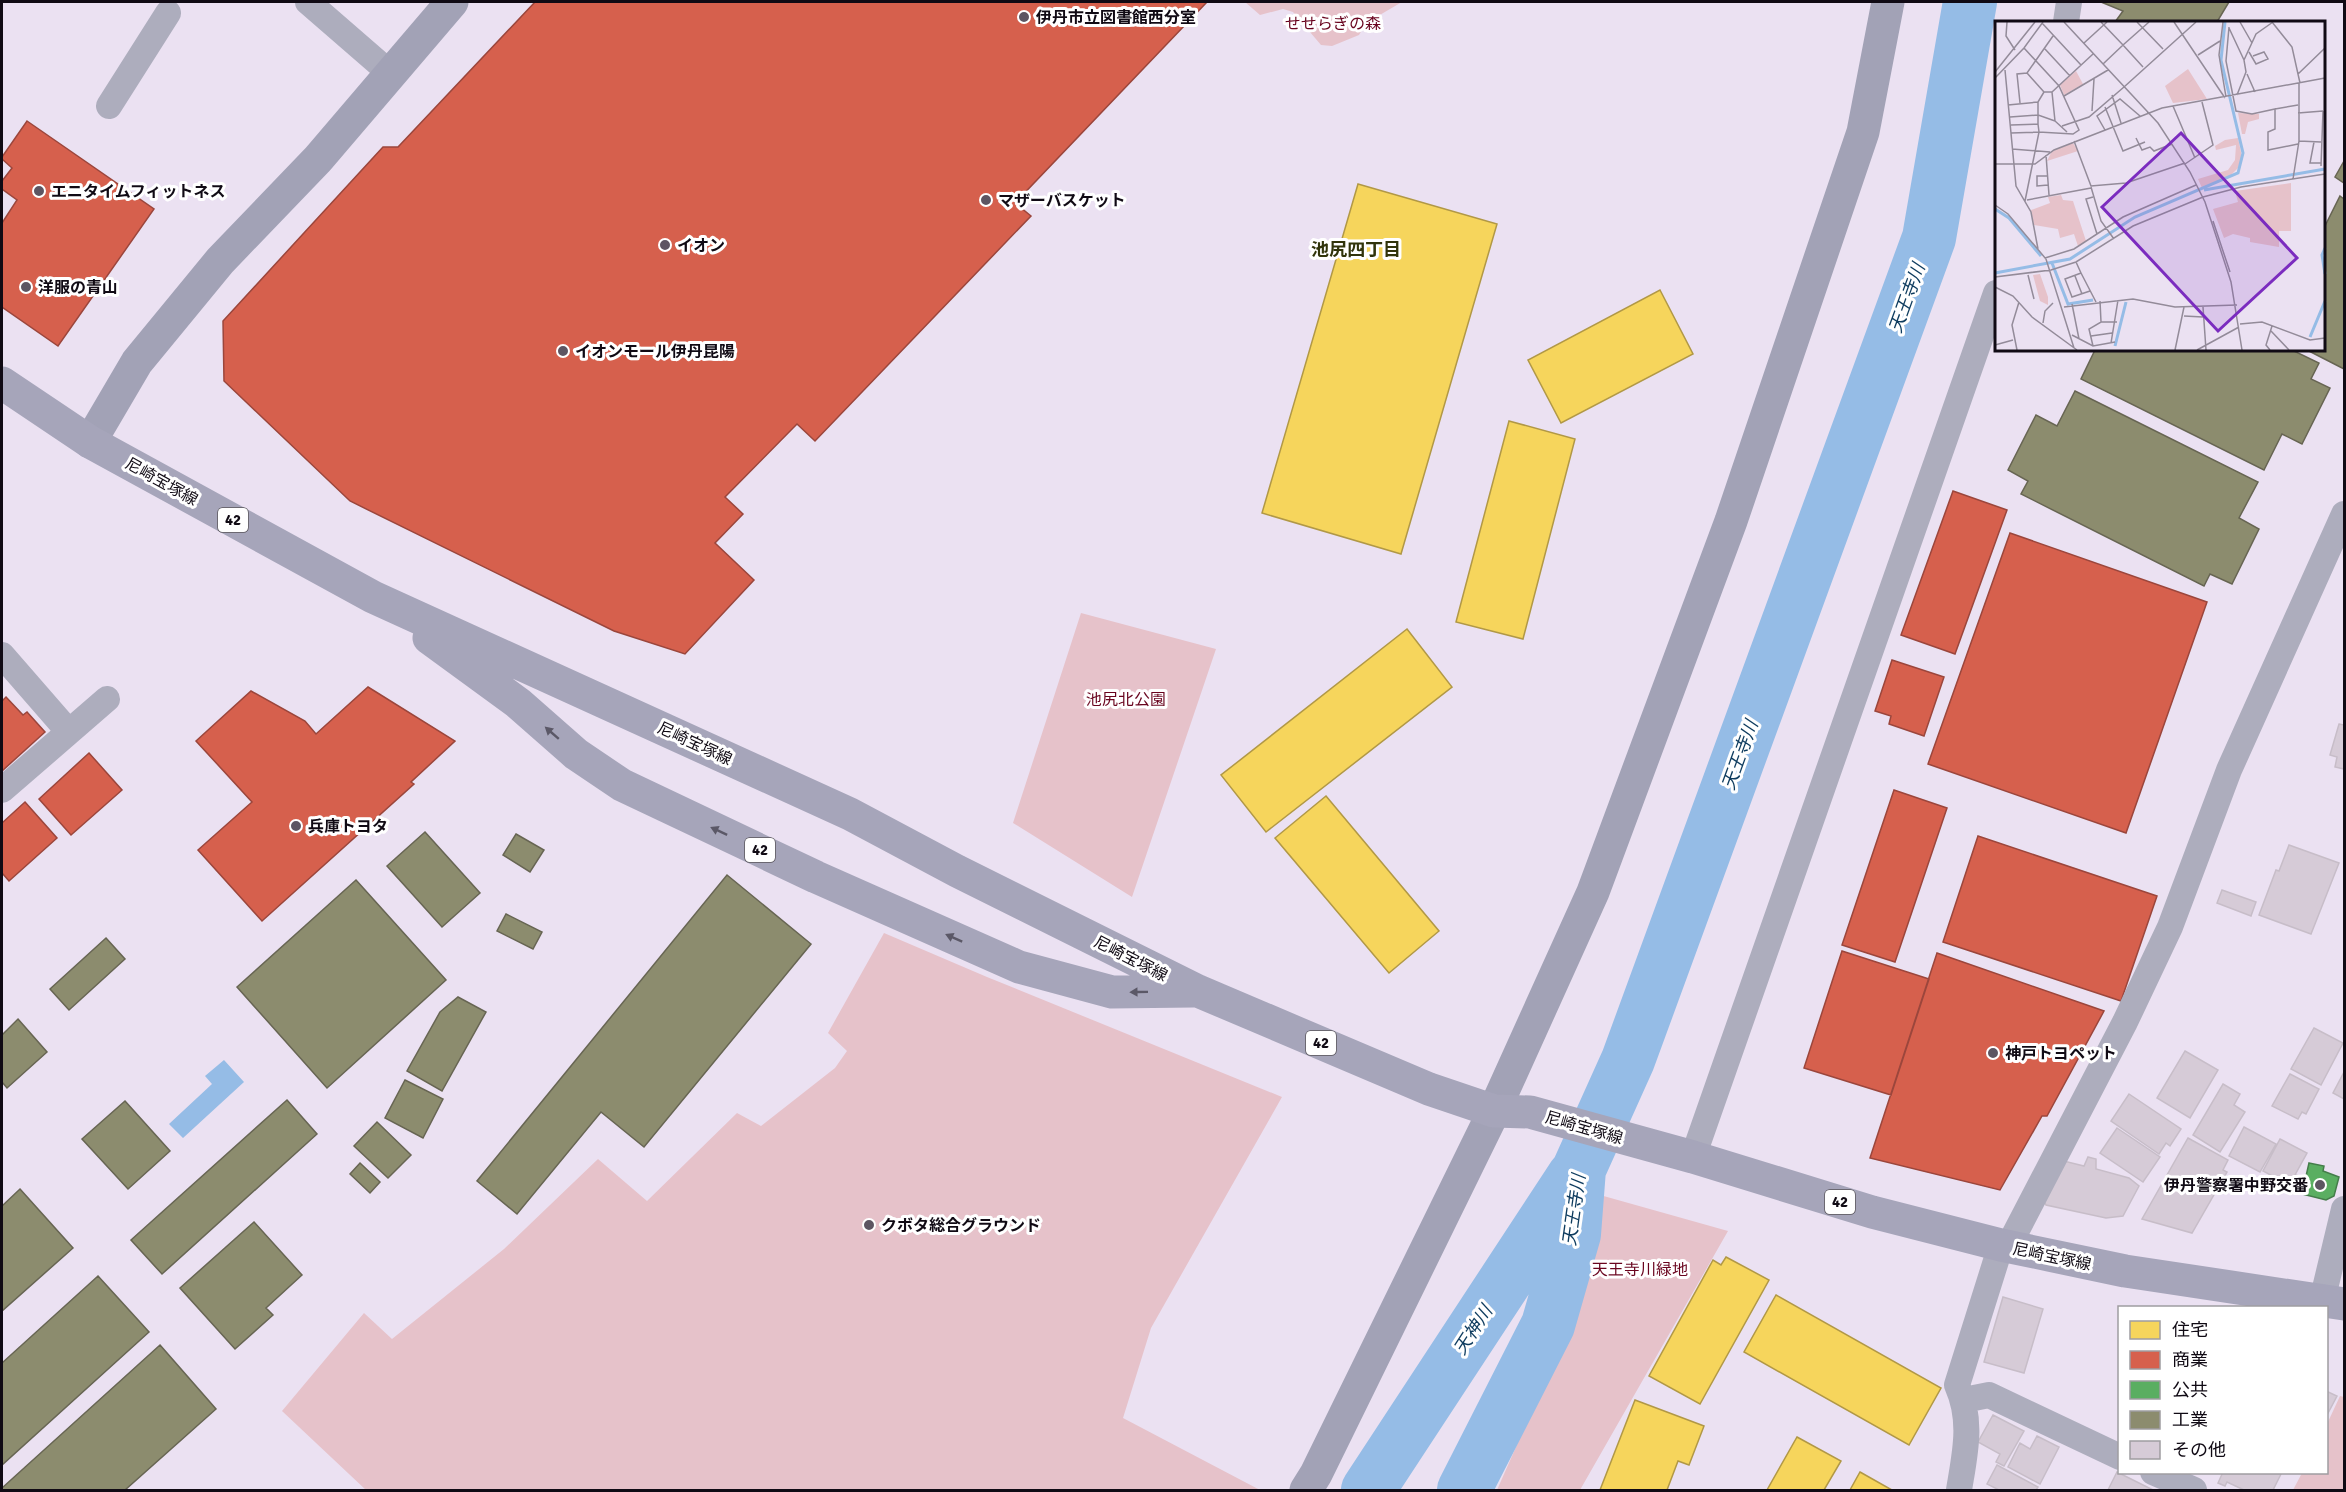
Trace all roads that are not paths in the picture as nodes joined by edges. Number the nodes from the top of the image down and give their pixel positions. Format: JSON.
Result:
{"nodes":[{"id":1,"x":308,"y":2,"type":"edge"},
{"id":2,"x":452,"y":2,"type":"edge"},
{"id":3,"x":1888,"y":2,"type":"edge"},
{"id":4,"x":2069,"y":2,"type":"edge"},
{"id":5,"x":168,"y":14,"type":"dead end"},
{"id":6,"x":2066,"y":21,"type":"edge"},
{"id":7,"x":391,"y":74,"type":"junction"},
{"id":8,"x":109,"y":106,"type":"dead end"},
{"id":9,"x":1995,"y":296,"type":"edge"},
{"id":10,"x":2,"y":383,"type":"edge"},
{"id":11,"x":90,"y":442,"type":"junction"},
{"id":12,"x":2344,"y":514,"type":"edge"},
{"id":13,"x":373,"y":597,"type":"junction"},
{"id":14,"x":2,"y":655,"type":"edge"},
{"id":15,"x":107,"y":699,"type":"dead end"},
{"id":16,"x":69,"y":732,"type":"junction"},
{"id":17,"x":2,"y":790,"type":"edge"},
{"id":18,"x":1198,"y":992,"type":"junction"},
{"id":19,"x":1494,"y":1111,"type":"junction"},
{"id":20,"x":1683,"y":1154,"type":"junction"},
{"id":21,"x":2344,"y":1209,"type":"edge"},
{"id":22,"x":2005,"y":1246,"type":"junction"},
{"id":23,"x":2266,"y":1300,"type":"edge"},
{"id":24,"x":2333,"y":1303,"type":"edge"},
{"id":25,"x":1964,"y":1400,"type":"junction"},
{"id":26,"x":2118,"y":1456,"type":"edge"},
{"id":27,"x":2157,"y":1474,"type":"edge"},
{"id":28,"x":2185,"y":1482,"type":"edge"},
{"id":29,"x":1306,"y":1491,"type":"edge"},
{"id":30,"x":1959,"y":1491,"type":"edge"}],
"edges":[{"from":1,"to":7,"type":"street"},
{"from":2,"to":7,"type":"street"},
{"from":3,"to":19,"type":"street"},
{"from":4,"to":6,"type":"street"},
{"from":5,"to":8,"type":"street"},
{"from":7,"to":11,"type":"street"},
{"from":9,"to":20,"type":"street"},
{"from":10,"to":11,"type":"main road","name":"尼崎宝塚線","number":"42"},
{"from":11,"to":13,"type":"main road","name":"尼崎宝塚線","number":"42"},
{"from":12,"to":22,"type":"street"},
{"from":13,"to":18,"type":"main road","name":"尼崎宝塚線","number":"42"},
{"from":18,"to":13,"type":"main road","number":"42","one_way":true},
{"from":14,"to":16,"type":"street"},
{"from":15,"to":16,"type":"street"},
{"from":16,"to":17,"type":"street"},
{"from":18,"to":19,"type":"main road","name":"尼崎宝塚線","number":"42"},
{"from":19,"to":20,"type":"main road","name":"尼崎宝塚線","number":"42"},
{"from":19,"to":29,"type":"street"},
{"from":20,"to":22,"type":"main road","name":"尼崎宝塚線","number":"42"},
{"from":21,"to":24,"type":"street"},
{"from":22,"to":23,"type":"main road","name":"尼崎宝塚線","number":"42"},
{"from":22,"to":25,"type":"street"},
{"from":23,"to":24,"type":"main road","name":"尼崎宝塚線","number":"42"},
{"from":25,"to":26,"type":"street"},
{"from":25,"to":30,"type":"street"},
{"from":27,"to":28,"type":"street"}]}
